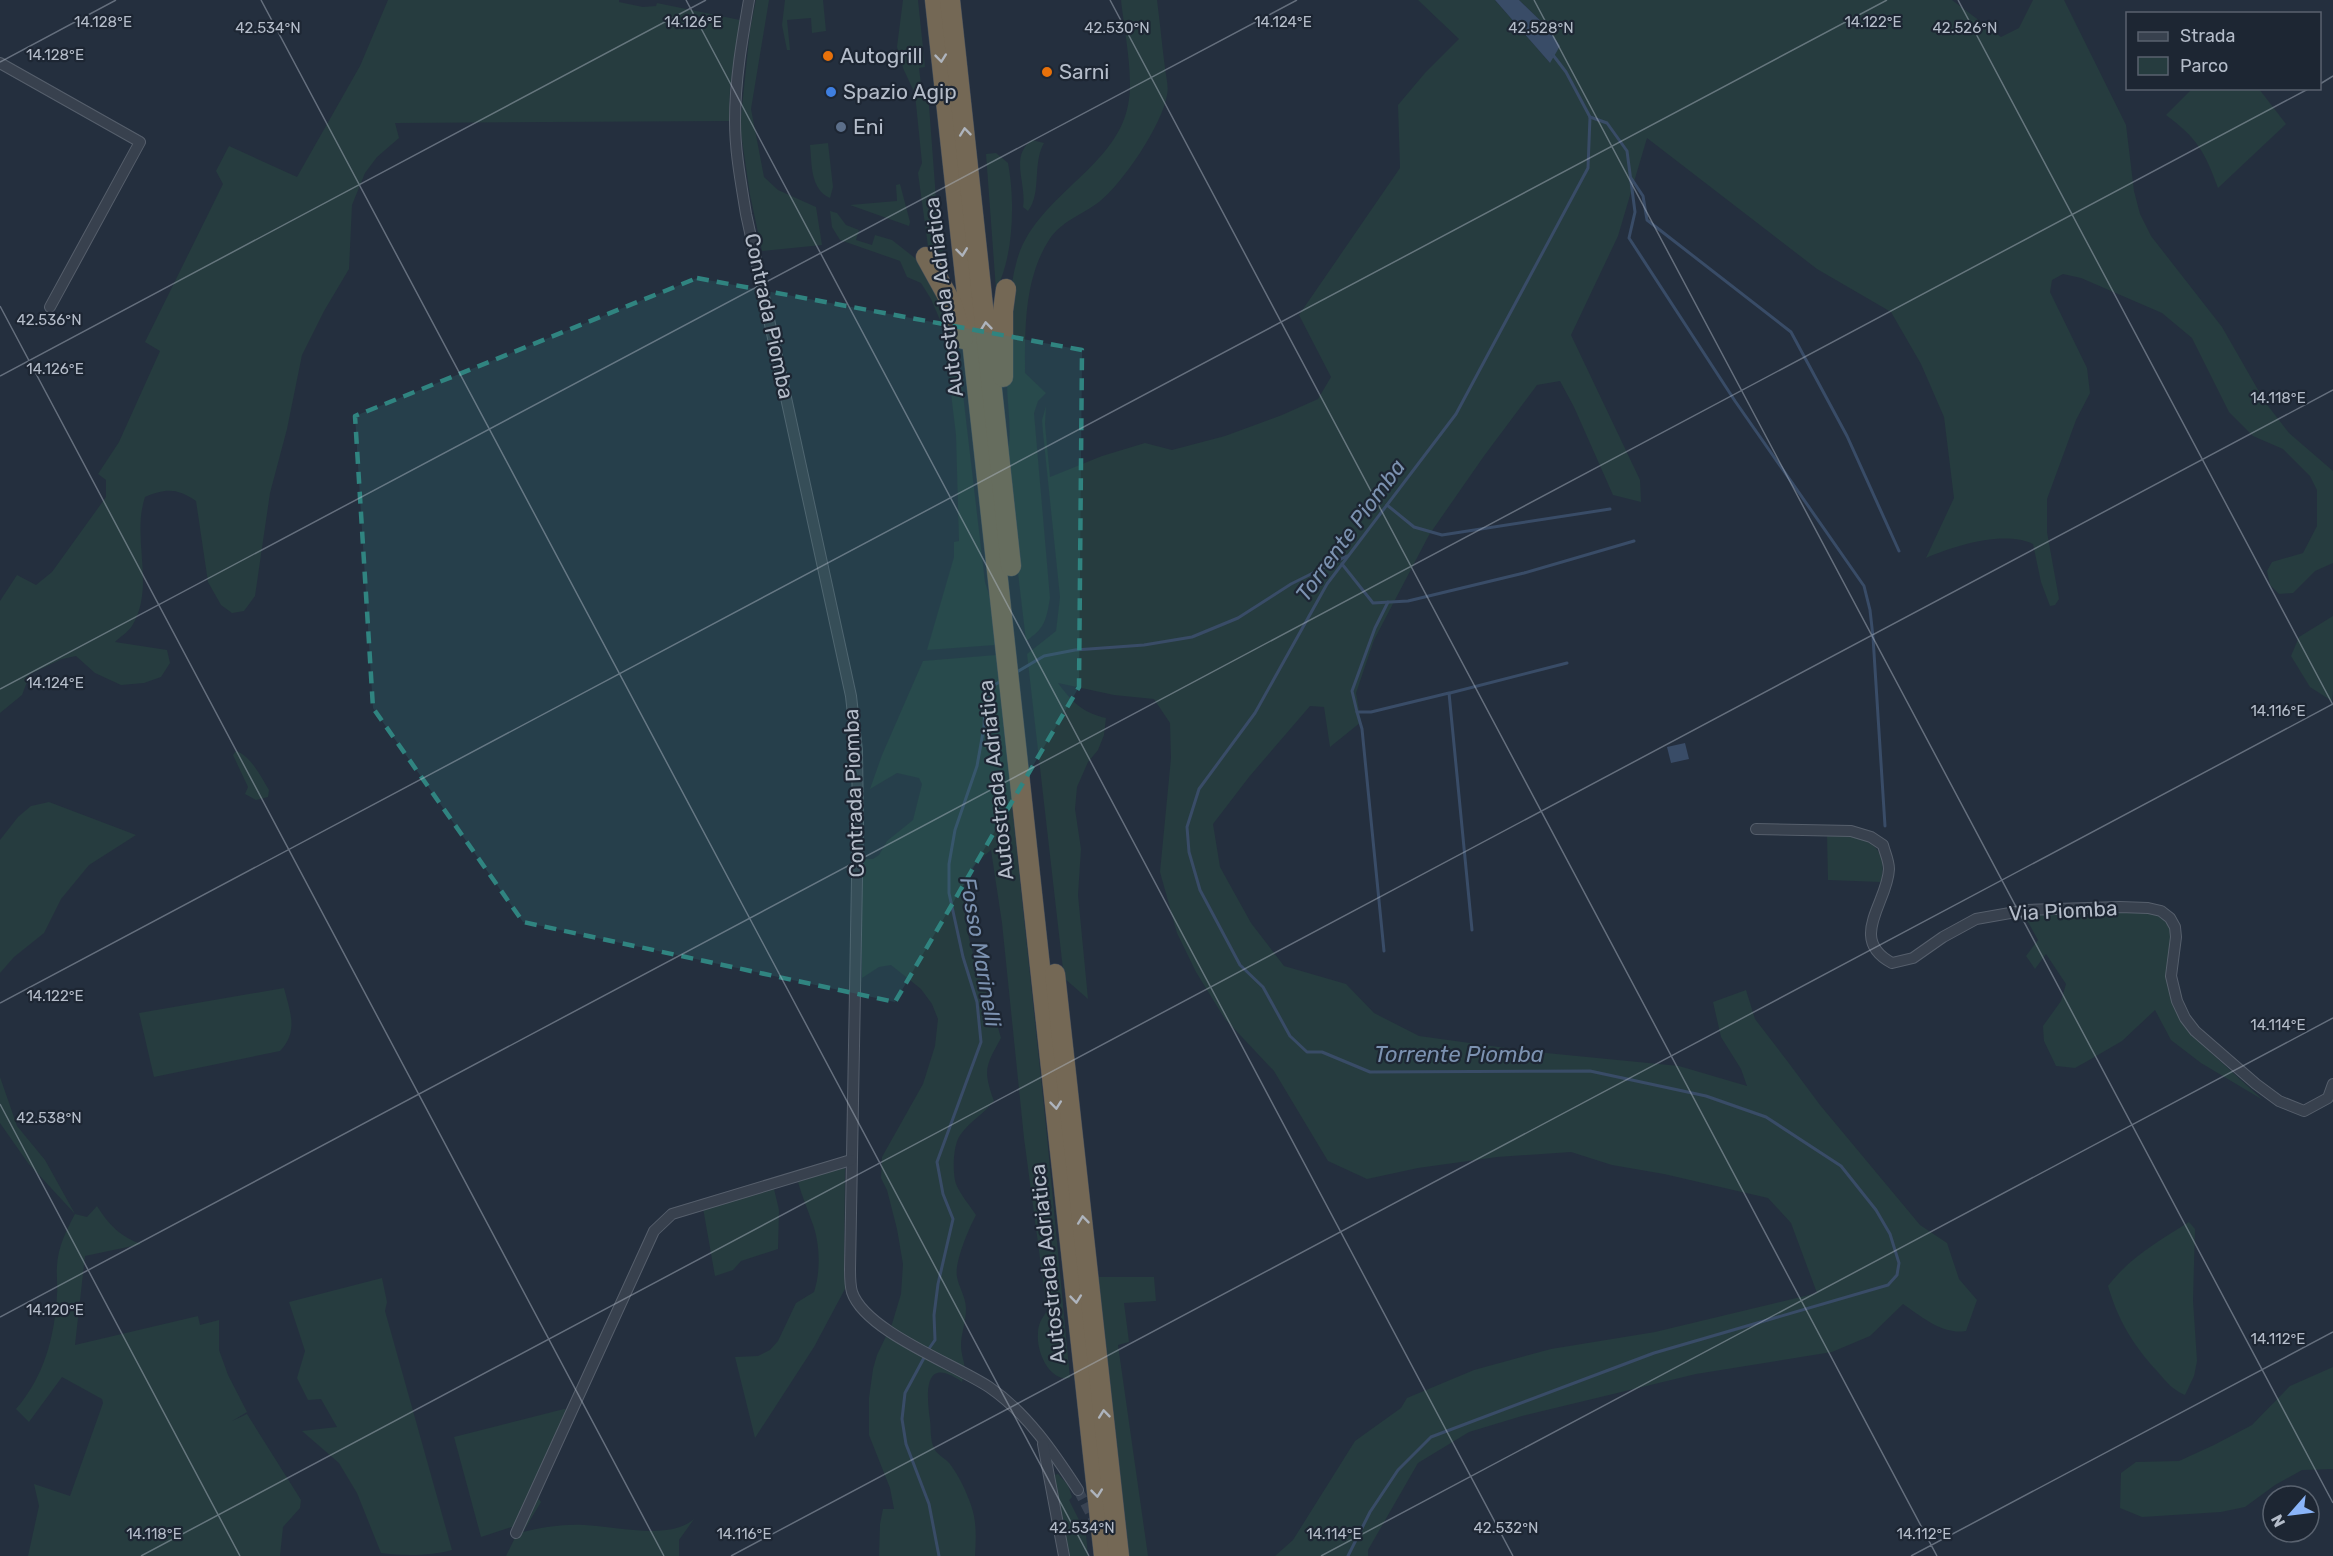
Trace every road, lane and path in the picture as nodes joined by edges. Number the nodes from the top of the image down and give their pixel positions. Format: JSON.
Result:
{"nodes":[{"id":1,"x":749,"y":0,"type":"edge"},
{"id":2,"x":935,"y":0,"type":"edge"},
{"id":3,"x":950,"y":0,"type":"edge"},
{"id":4,"x":0,"y":63,"type":"edge"},
{"id":5,"x":926,"y":257,"type":"dead end"},
{"id":6,"x":1006,"y":290,"type":"dead end"},
{"id":7,"x":50,"y":307,"type":"dead end"},
{"id":8,"x":982,"y":424,"type":"junction"},
{"id":9,"x":1001,"y":468,"type":"junction"},
{"id":10,"x":1756,"y":829,"type":"dead end"},
{"id":11,"x":1034,"y":843,"type":"junction"},
{"id":12,"x":2333,"y":1084,"type":"edge"},
{"id":13,"x":851,"y":1160,"type":"junction"},
{"id":14,"x":1041,"y":1438,"type":"junction"},
{"id":15,"x":1078,"y":1490,"type":"tunnel mouth"},
{"id":16,"x":516,"y":1533,"type":"dead end"},
{"id":17,"x":1064,"y":1556,"type":"edge"},
{"id":18,"x":1104,"y":1556,"type":"edge"},
{"id":19,"x":1119,"y":1556,"type":"edge"}],
"edges":[{"from":1,"to":13,"type":"street","name":"Contrada Piomba"},
{"from":2,"to":8,"type":"highway","name":"Autostrada Adriatica","one_way":true},
{"from":9,"to":3,"type":"highway","name":"Autostrada Adriatica","one_way":true},
{"from":4,"to":7,"type":"street"},
{"from":5,"to":8,"type":"highway"},
{"from":6,"to":9,"type":"highway"},
{"from":8,"to":11,"type":"highway","name":"Autostrada Adriatica"},
{"from":9,"to":11,"type":"highway","name":"Autostrada Adriatica"},
{"from":10,"to":12,"type":"street","name":"Via Piomba"},
{"from":11,"to":18,"type":"highway","name":"Autostrada Adriatica","one_way":true},
{"from":19,"to":11,"type":"highway","name":"Autostrada Adriatica","one_way":true},
{"from":13,"to":14,"type":"street","name":"Contrada Piomba"},
{"from":13,"to":16,"type":"street"},
{"from":14,"to":15,"type":"street","name":"Contrada Piomba"},
{"from":14,"to":17,"type":"street"}]}
